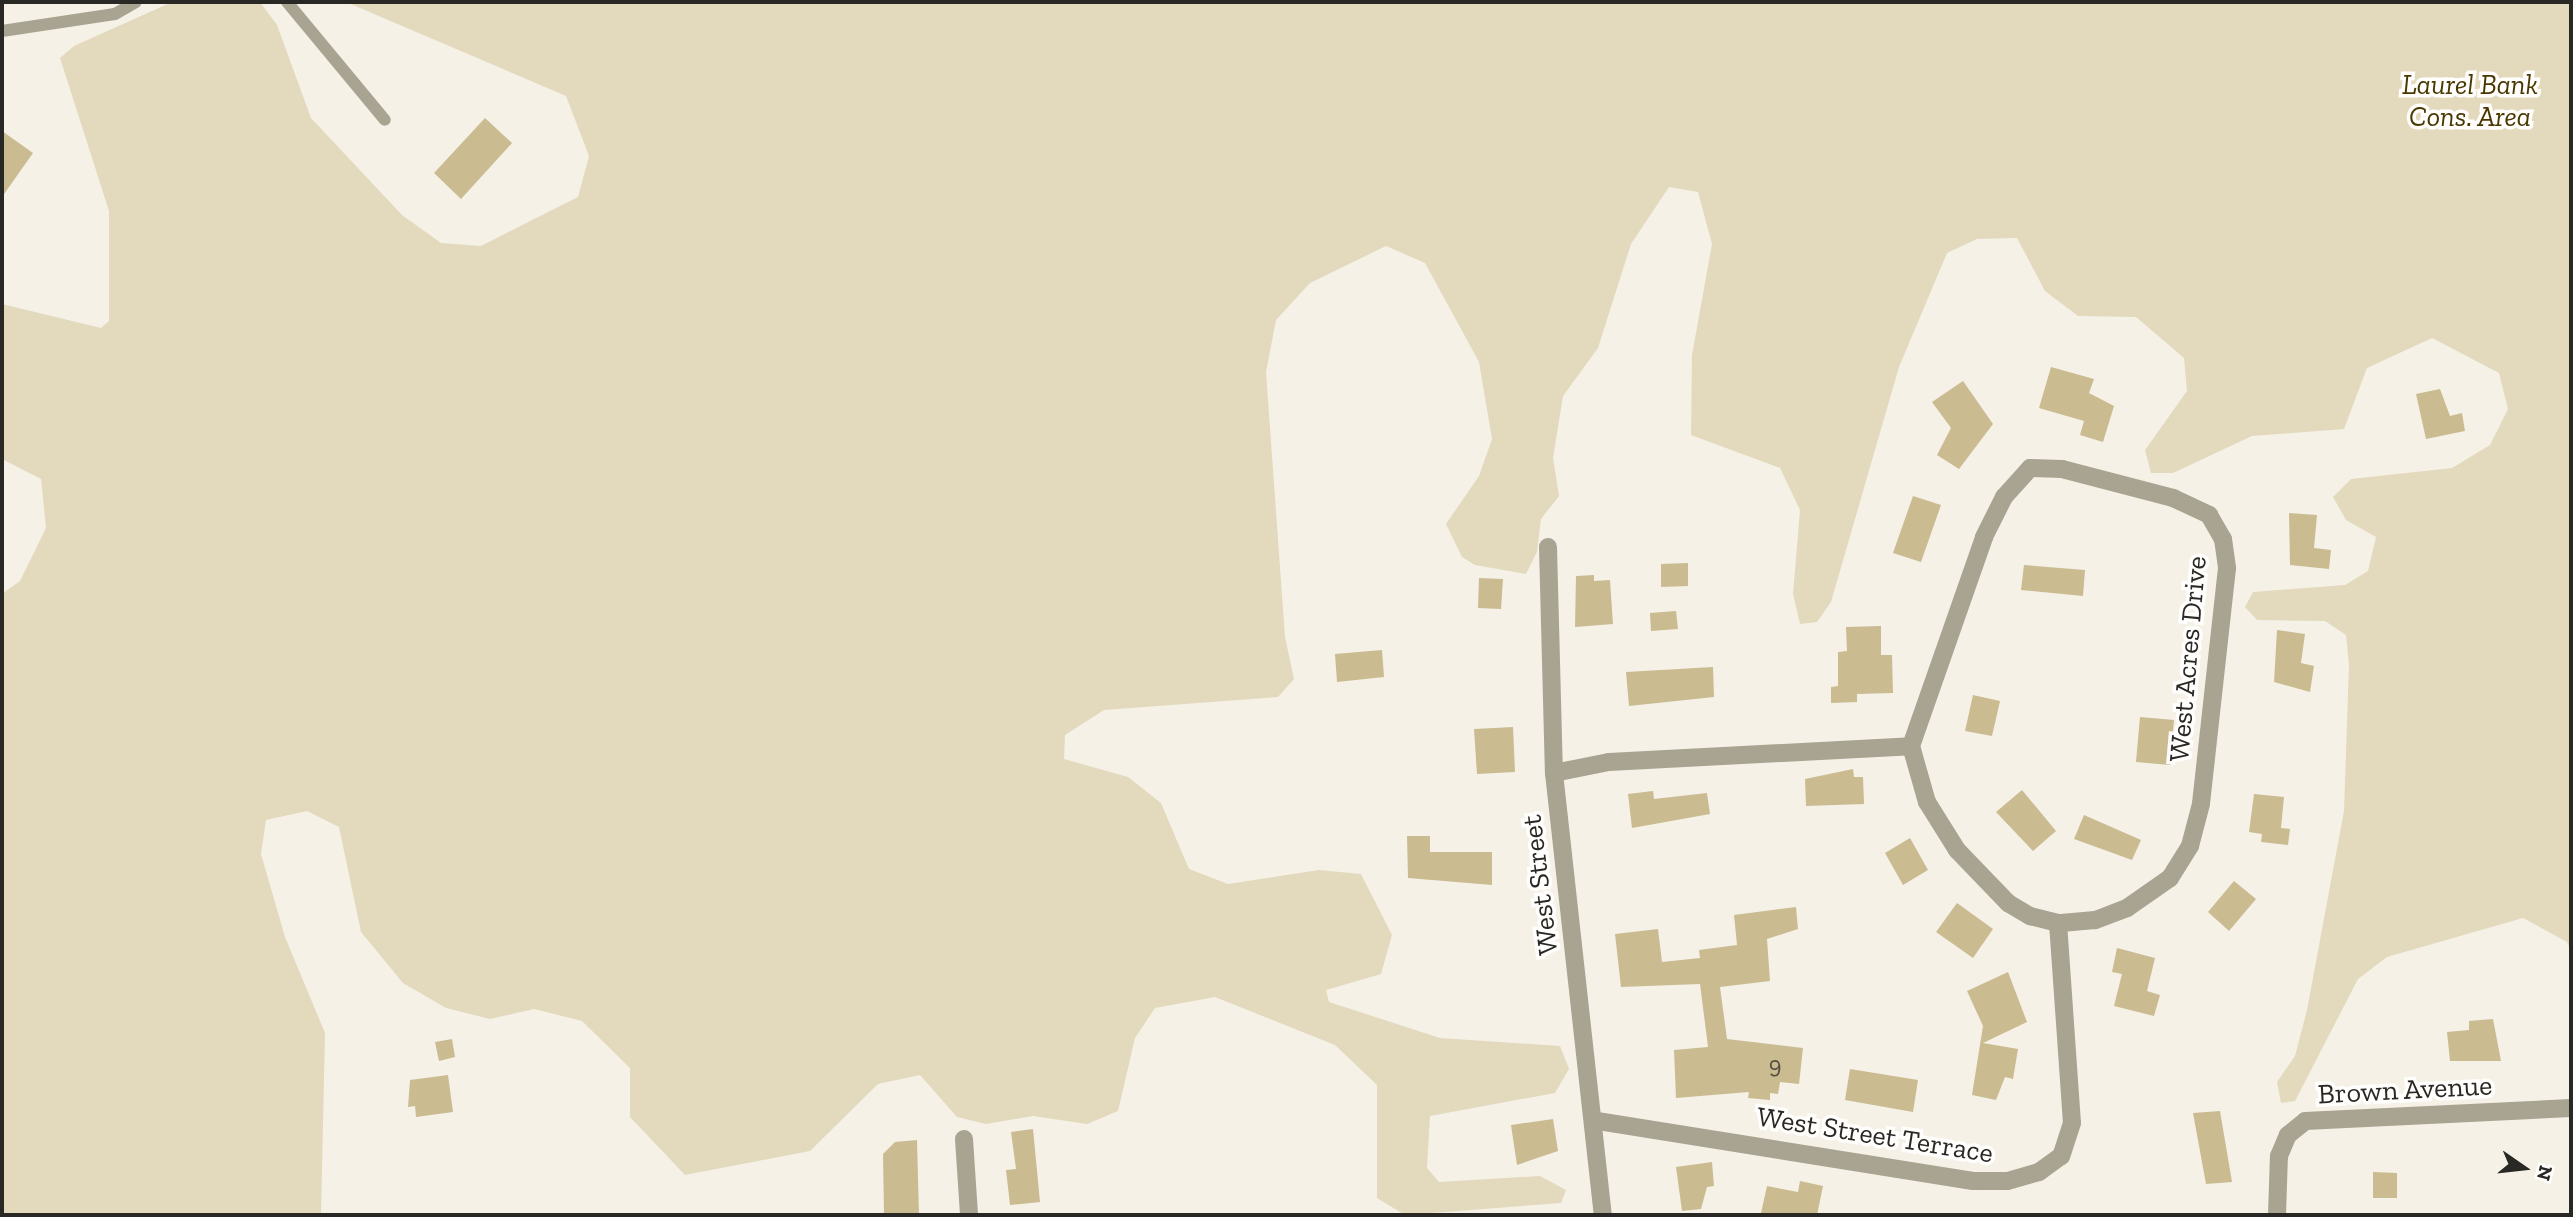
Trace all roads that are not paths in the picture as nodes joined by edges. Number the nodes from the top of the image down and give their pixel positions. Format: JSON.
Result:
{"nodes":[{"id":1,"x":136,"y":2,"type":"edge"},
{"id":2,"x":287,"y":2,"type":"edge"},
{"id":3,"x":2,"y":31,"type":"edge"},
{"id":4,"x":385,"y":120,"type":"dead end"},
{"id":5,"x":1548,"y":547,"type":"dead end"},
{"id":6,"x":1911,"y":746,"type":"junction"},
{"id":7,"x":1553,"y":773,"type":"junction"},
{"id":8,"x":2058,"y":923,"type":"junction"},
{"id":9,"x":2571,"y":1108,"type":"edge"},
{"id":10,"x":1594,"y":1120,"type":"junction"},
{"id":11,"x":964,"y":1139,"type":"dead end"},
{"id":12,"x":969,"y":1215,"type":"edge"},
{"id":13,"x":1602,"y":1215,"type":"edge"},
{"id":14,"x":2277,"y":1215,"type":"edge"}],
"edges":[{"from":1,"to":3,"type":"lane"},
{"from":2,"to":4,"type":"lane"},
{"from":5,"to":7,"type":"street","name":"West Street"},
{"from":6,"to":7,"type":"street"},
{"from":6,"to":8,"type":"street"},
{"from":6,"to":8,"type":"street","name":"West Acres Drive"},
{"from":7,"to":10,"type":"street","name":"West Street"},
{"from":8,"to":10,"type":"street","name":"West Street Terrace"},
{"from":9,"to":14,"type":"street","name":"Brown Avenue"},
{"from":10,"to":13,"type":"street","name":"West Street"},
{"from":11,"to":12,"type":"street"}]}
